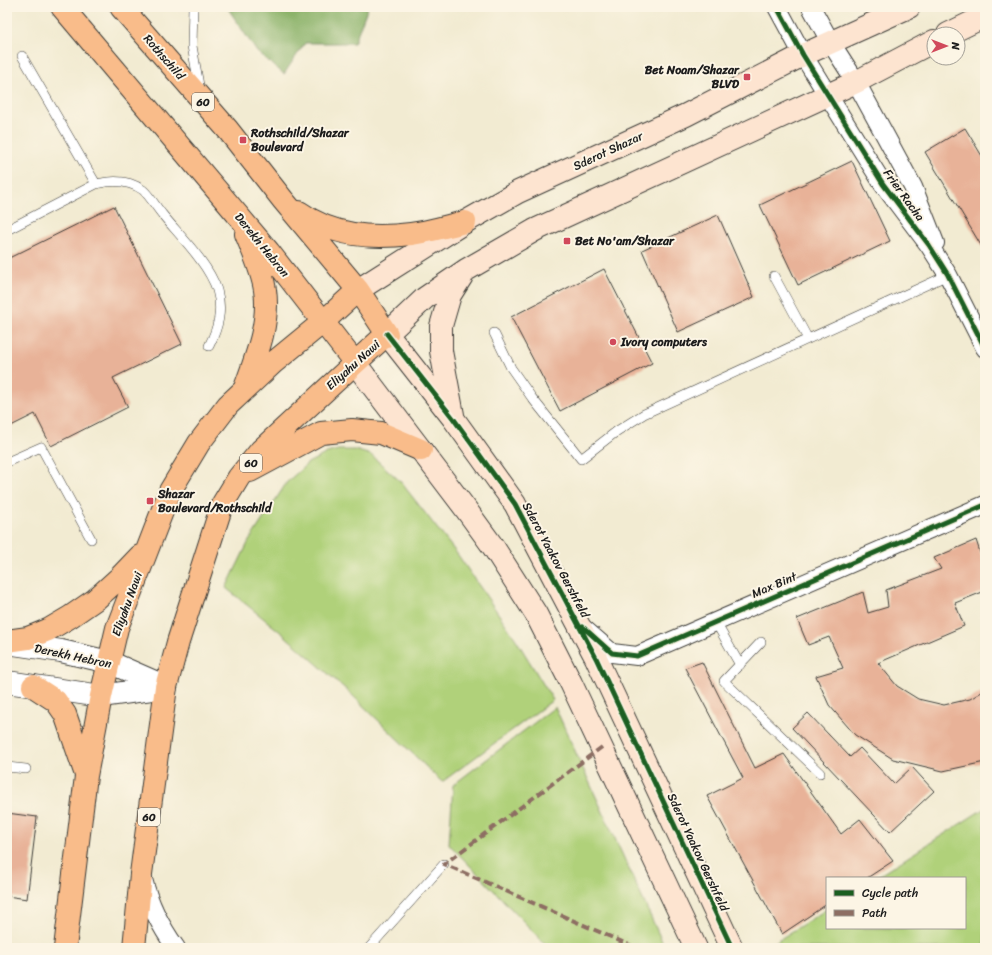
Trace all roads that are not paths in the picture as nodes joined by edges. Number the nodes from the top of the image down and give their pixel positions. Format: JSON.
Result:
{"nodes":[{"id":1,"x":62,"y":7,"type":"edge"},
{"id":2,"x":121,"y":7,"type":"edge"},
{"id":3,"x":193,"y":7,"type":"edge"},
{"id":4,"x":777,"y":7,"type":"edge"},
{"id":5,"x":811,"y":7,"type":"edge"},
{"id":6,"x":909,"y":7,"type":"edge"},
{"id":7,"x":985,"y":16,"type":"edge"},
{"id":8,"x":966,"y":28,"type":"edge"},
{"id":9,"x":831,"y":43,"type":"junction"},
{"id":10,"x":926,"y":45,"type":"edge"},
{"id":11,"x":803,"y":55,"type":"junction"},
{"id":12,"x":22,"y":56,"type":"dead end"},
{"id":13,"x":856,"y":82,"type":"junction"},
{"id":14,"x":827,"y":95,"type":"junction"},
{"id":15,"x":202,"y":100,"type":"junction"},
{"id":16,"x":96,"y":184,"type":"junction"},
{"id":17,"x":283,"y":200,"type":"junction"},
{"id":18,"x":239,"y":216,"type":"junction"},
{"id":19,"x":465,"y":222,"type":"junction"},
{"id":20,"x":7,"y":230,"type":"edge"},
{"id":21,"x":466,"y":270,"type":"junction"},
{"id":22,"x":948,"y":275,"type":"junction"},
{"id":23,"x":774,"y":276,"type":"dead end"},
{"id":24,"x":358,"y":290,"type":"junction"},
{"id":25,"x":323,"y":322,"type":"junction"},
{"id":26,"x":494,"y":333,"type":"dead end"},
{"id":27,"x":387,"y":334,"type":"junction"},
{"id":28,"x":808,"y":339,"type":"junction"},
{"id":29,"x":209,"y":346,"type":"dead end"},
{"id":30,"x":985,"y":348,"type":"edge"},
{"id":31,"x":355,"y":363,"type":"junction"},
{"id":32,"x":244,"y":391,"type":"junction"},
{"id":33,"x":453,"y":418,"type":"junction"},
{"id":34,"x":421,"y":450,"type":"junction"},
{"id":35,"x":7,"y":462,"type":"edge"},
{"id":36,"x":239,"y":477,"type":"junction"},
{"id":37,"x":985,"y":505,"type":"edge"},
{"id":38,"x":91,"y":539,"type":"dead end"},
{"id":39,"x":149,"y":546,"type":"junction"},
{"id":40,"x":715,"y":621,"type":"junction"},
{"id":41,"x":578,"y":623,"type":"junction"},
{"id":42,"x":7,"y":642,"type":"edge"},
{"id":43,"x":761,"y":642,"type":"dead end"},
{"id":44,"x":109,"y":662,"type":"junction"},
{"id":45,"x":740,"y":665,"type":"junction"},
{"id":46,"x":7,"y":682,"type":"edge"},
{"id":47,"x":33,"y":686,"type":"junction"},
{"id":48,"x":166,"y":687,"type":"junction"},
{"id":49,"x":100,"y":696,"type":"junction"},
{"id":50,"x":7,"y":767,"type":"edge"},
{"id":51,"x":26,"y":769,"type":"dead end"},
{"id":52,"x":820,"y":773,"type":"dead end"},
{"id":53,"x":86,"y":776,"type":"junction"},
{"id":54,"x":444,"y":864,"type":"dead end"},
{"id":55,"x":141,"y":874,"type":"junction"},
{"id":56,"x":65,"y":948,"type":"edge"},
{"id":57,"x":134,"y":948,"type":"edge"},
{"id":58,"x":176,"y":948,"type":"edge"},
{"id":59,"x":369,"y":948,"type":"edge"},
{"id":60,"x":696,"y":948,"type":"edge"},
{"id":61,"x":732,"y":948,"type":"edge"}],
"edges":[{"from":1,"to":18,"type":"highway","name":"Derekh Hebron"},
{"from":2,"to":15,"type":"highway","name":"Rothschild","number":"60"},
{"from":3,"to":15,"type":"lane"},
{"from":4,"to":11,"type":"street","name":"Frier Racha"},
{"from":5,"to":9,"type":"street","name":"Frier Racha"},
{"from":6,"to":9,"type":"main road","name":"Sderot Shazar"},
{"from":7,"to":8,"type":"main road"},
{"from":9,"to":11,"type":"main road","name":"Sderot Shazar"},
{"from":9,"to":13,"type":"street","name":"Frier Racha"},
{"from":10,"to":13,"type":"main road"},
{"from":11,"to":14,"type":"street","name":"Frier Racha"},
{"from":11,"to":19,"type":"main road","name":"Sderot Shazar"},
{"from":12,"to":16,"type":"lane"},
{"from":13,"to":14,"type":"main road"},
{"from":13,"to":22,"type":"street","name":"Frier Racha"},
{"from":14,"to":21,"type":"main road"},
{"from":14,"to":22,"type":"street","name":"Frier Racha"},
{"from":15,"to":17,"type":"highway","name":"Rothschild","number":"60"},
{"from":16,"to":20,"type":"lane"},
{"from":16,"to":29,"type":"lane"},
{"from":17,"to":19,"type":"highway"},
{"from":17,"to":24,"type":"highway","number":"60"},
{"from":18,"to":25,"type":"highway","name":"Derekh Hebron"},
{"from":18,"to":32,"type":"highway"},
{"from":19,"to":24,"type":"main road","name":"Sderot Shazar"},
{"from":21,"to":27,"type":"main road"},
{"from":21,"to":33,"type":"main road"},
{"from":22,"to":28,"type":"lane"},
{"from":22,"to":30,"type":"street","name":"Frier Racha"},
{"from":23,"to":28,"type":"lane"},
{"from":24,"to":25,"type":"highway","name":"Sderot Shazar"},
{"from":24,"to":27,"type":"highway","number":"60"},
{"from":25,"to":31,"type":"highway","name":"Derekh Hebron"},
{"from":25,"to":32,"type":"highway","name":"Eliyahu Nawi"},
{"from":26,"to":28,"type":"lane"},
{"from":27,"to":31,"type":"highway","name":"Eliyahu Nawi","number":"60"},
{"from":27,"to":33,"type":"main road","name":"Sderot Yaakov Gershfeld"},
{"from":31,"to":34,"type":"main road"},
{"from":31,"to":36,"type":"highway","name":"Eliyahu Nawi","number":"60"},
{"from":32,"to":39,"type":"highway","name":"Eliyahu Nawi"},
{"from":33,"to":41,"type":"main road","name":"Sderot Yaakov Gershfeld"},
{"from":34,"to":36,"type":"highway"},
{"from":34,"to":60,"type":"main road"},
{"from":35,"to":38,"type":"lane"},
{"from":36,"to":48,"type":"highway","name":"Eliyahu Nawi","number":"60"},
{"from":37,"to":40,"type":"street","name":"Max Bint"},
{"from":39,"to":42,"type":"highway"},
{"from":39,"to":44,"type":"highway","name":"Eliyahu Nawi"},
{"from":40,"to":41,"type":"street","name":"Max Bint"},
{"from":40,"to":45,"type":"lane"},
{"from":41,"to":61,"type":"main road","name":"Sderot Yaakov Gershfeld"},
{"from":42,"to":44,"type":"street","name":"Derekh Hebron"},
{"from":43,"to":45,"type":"lane"},
{"from":44,"to":48,"type":"street","name":"Derekh Hebron"},
{"from":44,"to":49,"type":"highway","name":"Eliyahu Nawi"},
{"from":45,"to":52,"type":"lane"},
{"from":46,"to":47,"type":"street"},
{"from":47,"to":49,"type":"street"},
{"from":47,"to":53,"type":"highway"},
{"from":48,"to":49,"type":"street"},
{"from":48,"to":55,"type":"highway","name":"Eliyahu Nawi","number":"60"},
{"from":49,"to":53,"type":"highway","name":"Eliyahu Nawi"},
{"from":50,"to":51,"type":"lane"},
{"from":53,"to":56,"type":"highway","name":"Eliyahu Nawi"},
{"from":54,"to":59,"type":"lane"},
{"from":55,"to":57,"type":"highway","name":"Eliyahu Nawi","number":"60"},
{"from":55,"to":58,"type":"street"}]}
